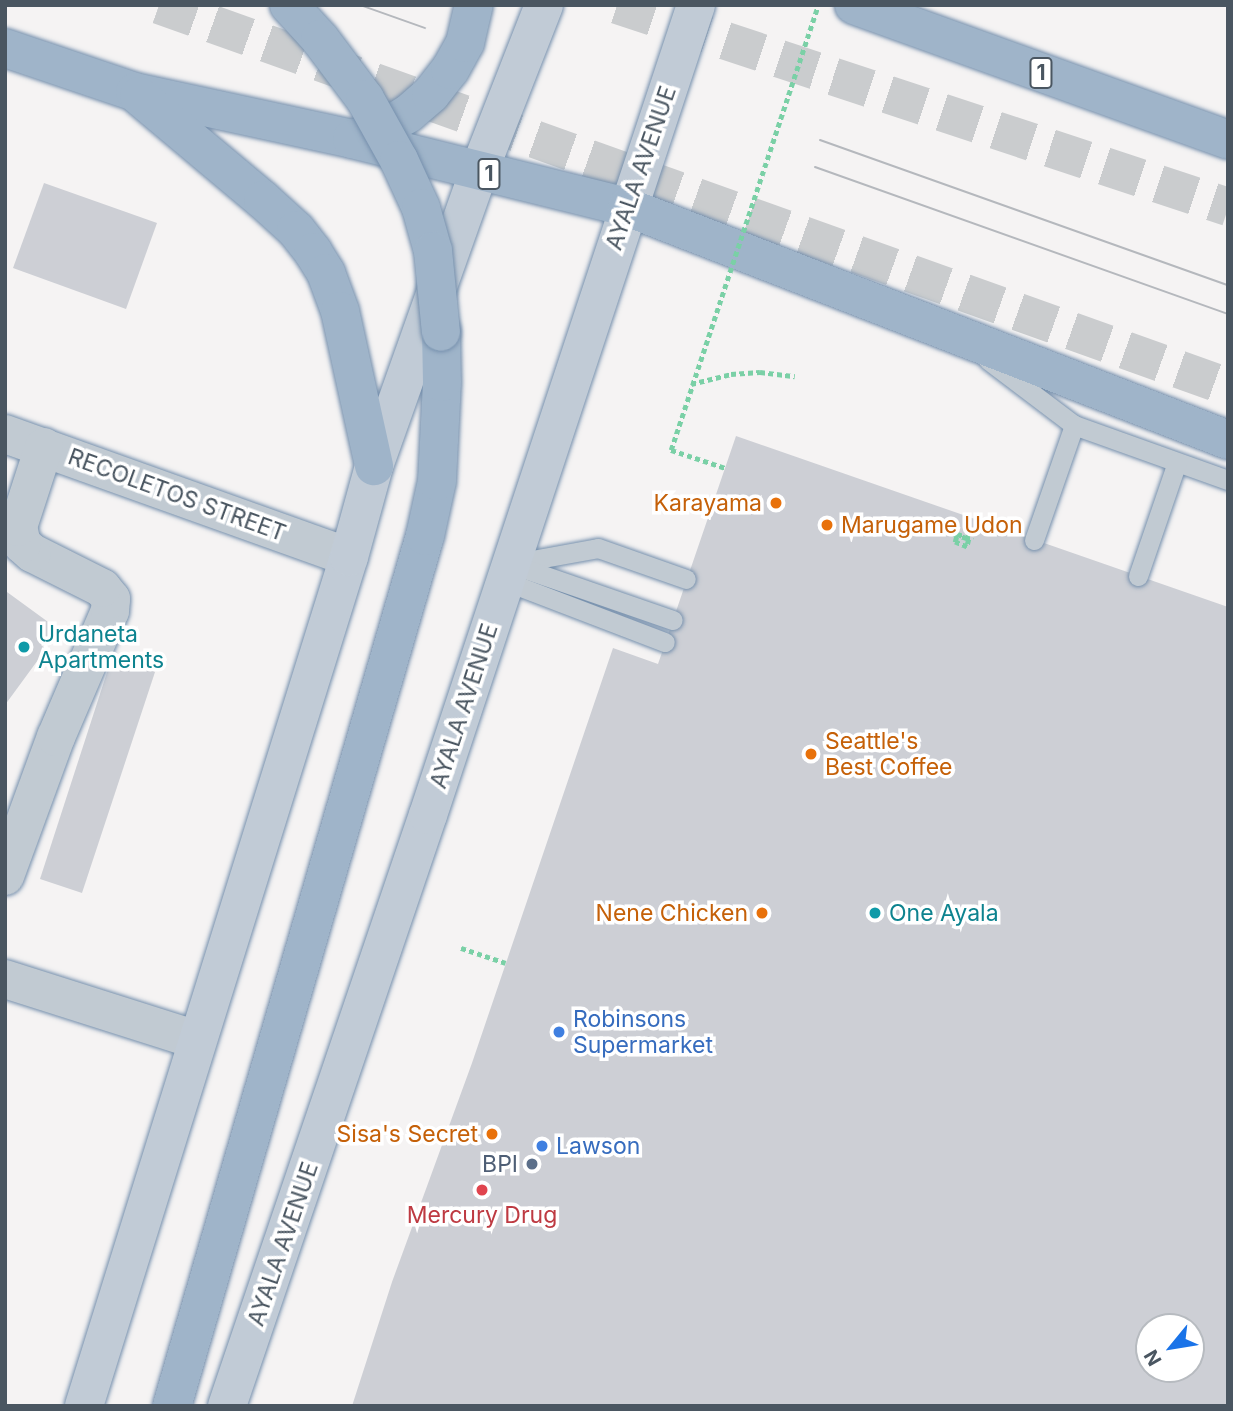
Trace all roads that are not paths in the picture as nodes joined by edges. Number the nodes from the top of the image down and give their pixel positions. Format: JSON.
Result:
{"nodes":[{"id":1,"x":289,"y":5,"type":"edge"},
{"id":2,"x":474,"y":5,"type":"edge"},
{"id":3,"x":544,"y":5,"type":"edge"},
{"id":4,"x":696,"y":5,"type":"edge"},
{"id":5,"x":854,"y":5,"type":"edge"},
{"id":6,"x":5,"y":48,"type":"edge"},
{"id":7,"x":135,"y":92,"type":"junction"},
{"id":8,"x":352,"y":139,"type":"junction"},
{"id":9,"x":1228,"y":140,"type":"edge"},
{"id":10,"x":479,"y":171,"type":"junction"},
{"id":11,"x":627,"y":208,"type":"junction"},
{"id":12,"x":957,"y":336,"type":"junction"},
{"id":13,"x":1074,"y":425,"type":"junction"},
{"id":14,"x":5,"y":433,"type":"edge"},
{"id":15,"x":1228,"y":440,"type":"edge"},
{"id":16,"x":44,"y":447,"type":"junction"},
{"id":17,"x":1177,"y":462,"type":"junction"},
{"id":18,"x":374,"y":466,"type":"junction"},
{"id":19,"x":1228,"y":480,"type":"edge"},
{"id":20,"x":1034,"y":540,"type":"dead end"},
{"id":21,"x":349,"y":557,"type":"junction"},
{"id":22,"x":507,"y":572,"type":"junction"},
{"id":23,"x":1138,"y":576,"type":"dead end"},
{"id":24,"x":687,"y":579,"type":"dead end"},
{"id":25,"x":673,"y":620,"type":"dead end"},
{"id":26,"x":665,"y":642,"type":"dead end"},
{"id":27,"x":5,"y":876,"type":"edge"},
{"id":28,"x":5,"y":979,"type":"edge"},
{"id":29,"x":197,"y":1040,"type":"junction"},
{"id":30,"x":84,"y":1406,"type":"edge"},
{"id":31,"x":172,"y":1406,"type":"edge"},
{"id":32,"x":227,"y":1406,"type":"edge"}],
"edges":[{"from":1,"to":31,"type":"highway","bridge":true},
{"from":2,"to":8,"type":"highway"},
{"from":3,"to":10,"type":"main road"},
{"from":4,"to":11,"type":"main road","name":"AYALA AVENUE"},
{"from":5,"to":9,"type":"highway","number":"1"},
{"from":6,"to":7,"type":"highway","number":"1"},
{"from":7,"to":8,"type":"highway","number":"1"},
{"from":7,"to":18,"type":"highway"},
{"from":8,"to":10,"type":"highway","number":"1"},
{"from":10,"to":11,"type":"highway","number":"1"},
{"from":10,"to":18,"type":"main road"},
{"from":11,"to":12,"type":"highway","number":"1"},
{"from":11,"to":22,"type":"main road","name":"AYALA AVENUE"},
{"from":12,"to":13,"type":"lane"},
{"from":12,"to":15,"type":"highway","number":"1"},
{"from":13,"to":17,"type":"lane"},
{"from":13,"to":20,"type":"lane"},
{"from":14,"to":16,"type":"street","name":"RECOLETOS STREET"},
{"from":16,"to":21,"type":"street","name":"RECOLETOS STREET"},
{"from":16,"to":27,"type":"street"},
{"from":17,"to":19,"type":"lane"},
{"from":17,"to":23,"type":"lane"},
{"from":18,"to":21,"type":"main road"},
{"from":21,"to":29,"type":"main road"},
{"from":22,"to":24,"type":"lane"},
{"from":22,"to":25,"type":"lane"},
{"from":22,"to":26,"type":"lane"},
{"from":22,"to":32,"type":"main road","name":"AYALA AVENUE"},
{"from":28,"to":29,"type":"street"},
{"from":29,"to":30,"type":"main road"}]}
